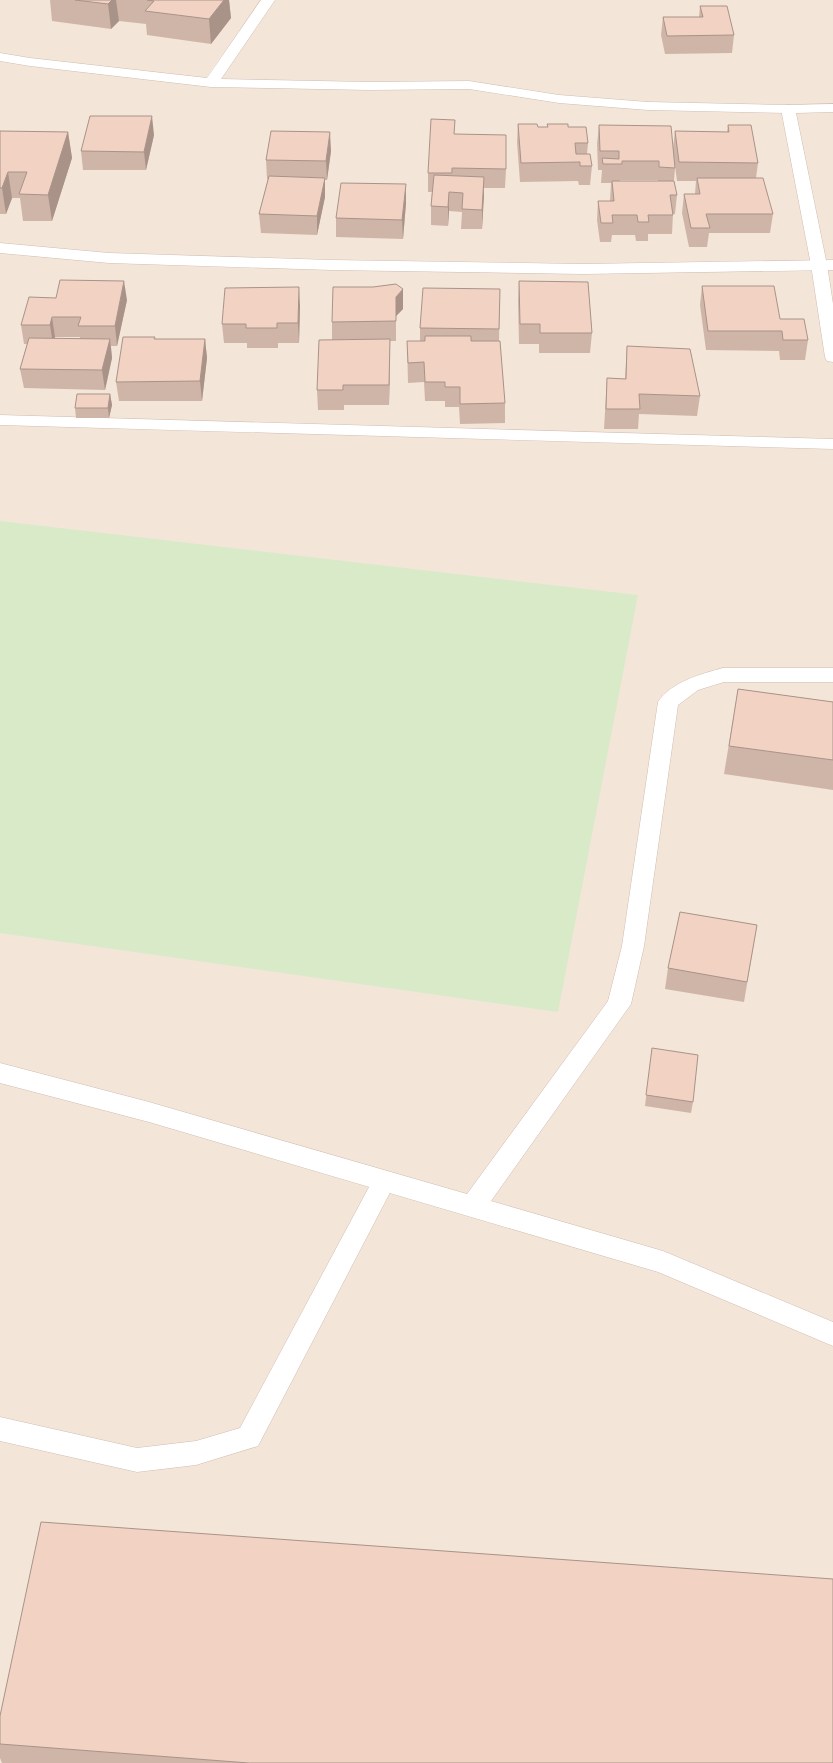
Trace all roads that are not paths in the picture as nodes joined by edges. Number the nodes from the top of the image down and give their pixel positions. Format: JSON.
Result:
{"nodes":[{"id":1,"x":268,"y":0,"type":"edge"},
{"id":2,"x":0,"y":57,"type":"edge"},
{"id":3,"x":211,"y":83,"type":"junction"},
{"id":4,"x":788,"y":108,"type":"junction"},
{"id":5,"x":833,"y":108,"type":"edge"},
{"id":6,"x":0,"y":248,"type":"edge"},
{"id":7,"x":826,"y":265,"type":"edge"},
{"id":8,"x":833,"y":356,"type":"edge"},
{"id":9,"x":0,"y":420,"type":"edge"},
{"id":10,"x":833,"y":444,"type":"edge"},
{"id":11,"x":833,"y":675,"type":"edge"},
{"id":12,"x":0,"y":1073,"type":"edge"},
{"id":13,"x":384,"y":1181,"type":"junction"},
{"id":14,"x":473,"y":1206,"type":"junction"},
{"id":15,"x":833,"y":1334,"type":"edge"},
{"id":16,"x":0,"y":1429,"type":"edge"}],
"edges":[{"from":1,"to":3,"type":"street"},
{"from":2,"to":3,"type":"street"},
{"from":3,"to":4,"type":"street"},
{"from":4,"to":5,"type":"street"},
{"from":4,"to":7,"type":"street"},
{"from":6,"to":7,"type":"street"},
{"from":7,"to":8,"type":"street"},
{"from":9,"to":10,"type":"street"},
{"from":11,"to":14,"type":"street"},
{"from":12,"to":13,"type":"street"},
{"from":13,"to":14,"type":"street"},
{"from":13,"to":16,"type":"lane"},
{"from":14,"to":15,"type":"street"}]}
